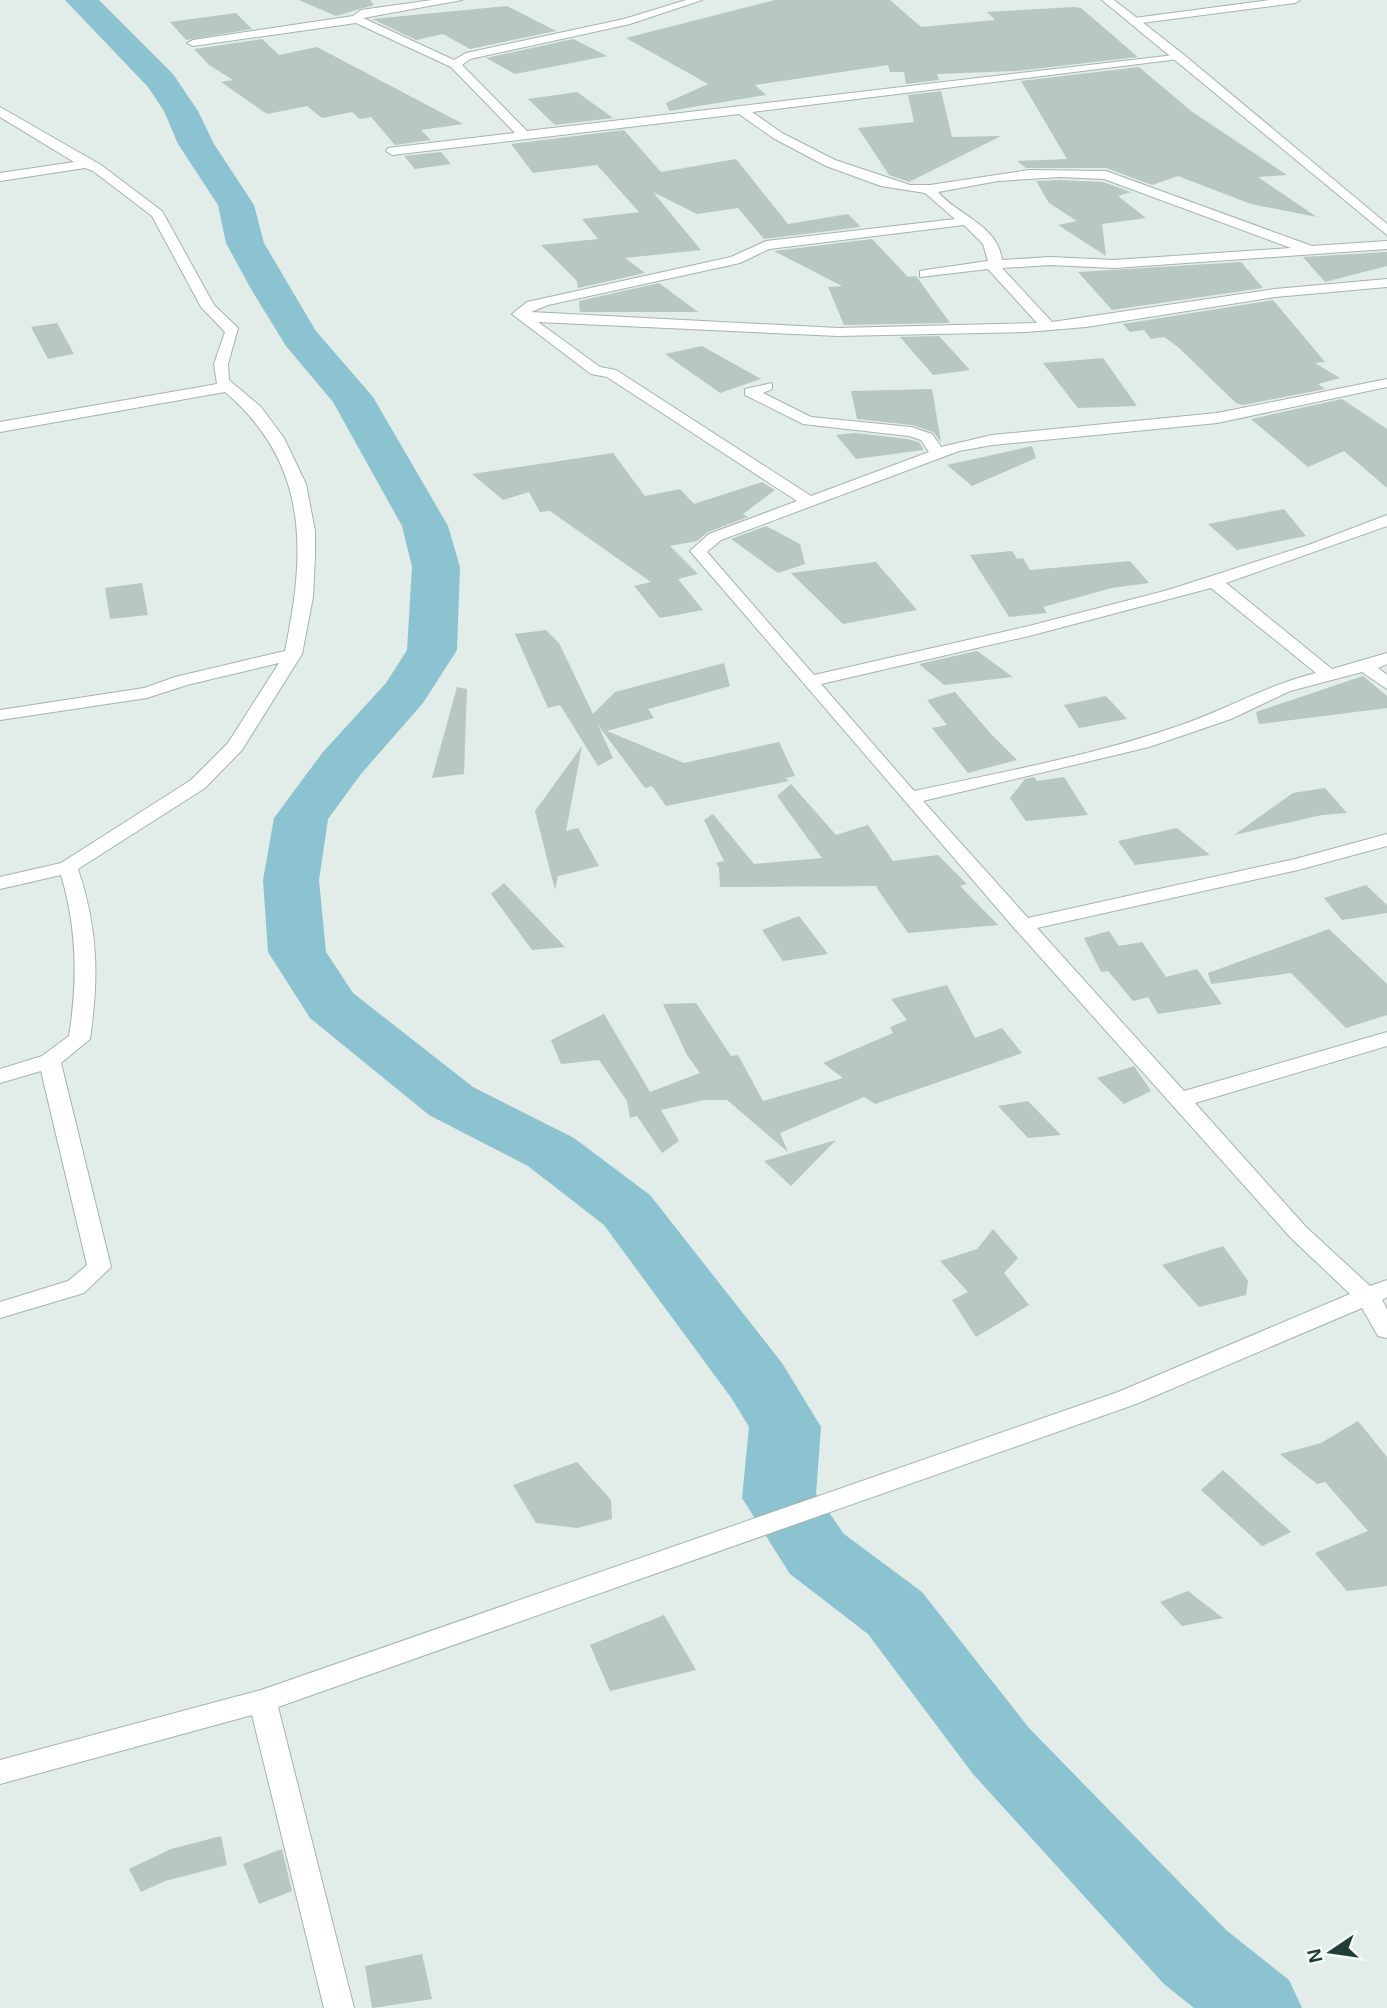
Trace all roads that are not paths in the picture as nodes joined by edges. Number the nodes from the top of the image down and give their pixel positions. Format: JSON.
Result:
{"nodes":[{"id":1,"x":456,"y":0,"type":"edge"},
{"id":2,"x":697,"y":0,"type":"edge"},
{"id":3,"x":1107,"y":0,"type":"edge"},
{"id":4,"x":1295,"y":0,"type":"edge"},
{"id":5,"x":357,"y":19,"type":"junction"},
{"id":6,"x":1134,"y":20,"type":"junction"},
{"id":7,"x":193,"y":43,"type":"dead end"},
{"id":8,"x":1180,"y":56,"type":"junction"},
{"id":9,"x":455,"y":65,"type":"junction"},
{"id":10,"x":740,"y":109,"type":"junction"},
{"id":11,"x":0,"y":111,"type":"edge"},
{"id":12,"x":525,"y":136,"type":"junction"},
{"id":13,"x":392,"y":151,"type":"dead end"},
{"id":14,"x":85,"y":164,"type":"junction"},
{"id":15,"x":0,"y":177,"type":"edge"},
{"id":16,"x":930,"y":190,"type":"junction"},
{"id":17,"x":968,"y":221,"type":"junction"},
{"id":18,"x":1387,"y":231,"type":"edge"},
{"id":19,"x":1387,"y":245,"type":"edge"},
{"id":20,"x":1310,"y":250,"type":"junction"},
{"id":21,"x":996,"y":264,"type":"junction"},
{"id":22,"x":925,"y":274,"type":"dead end"},
{"id":23,"x":1387,"y":283,"type":"edge"},
{"id":24,"x":519,"y":314,"type":"junction"},
{"id":25,"x":1048,"y":326,"type":"junction"},
{"id":26,"x":1387,"y":383,"type":"edge"},
{"id":27,"x":767,"y":386,"type":"dead end"},
{"id":28,"x":226,"y":387,"type":"junction"},
{"id":29,"x":0,"y":427,"type":"edge"},
{"id":30,"x":938,"y":454,"type":"junction"},
{"id":31,"x":810,"y":502,"type":"junction"},
{"id":32,"x":1387,"y":520,"type":"edge"},
{"id":33,"x":1213,"y":582,"type":"junction"},
{"id":34,"x":292,"y":654,"type":"junction"},
{"id":35,"x":1387,"y":658,"type":"edge"},
{"id":36,"x":1366,"y":667,"type":"junction"},
{"id":37,"x":1330,"y":676,"type":"junction"},
{"id":38,"x":809,"y":681,"type":"junction"},
{"id":39,"x":1387,"y":684,"type":"edge"},
{"id":40,"x":0,"y":715,"type":"edge"},
{"id":41,"x":910,"y":798,"type":"junction"},
{"id":42,"x":1387,"y":840,"type":"edge"},
{"id":43,"x":68,"y":867,"type":"junction"},
{"id":44,"x":0,"y":883,"type":"edge"},
{"id":45,"x":1022,"y":925,"type":"junction"},
{"id":46,"x":1387,"y":1038,"type":"edge"},
{"id":47,"x":50,"y":1061,"type":"junction"},
{"id":48,"x":0,"y":1076,"type":"edge"},
{"id":49,"x":1179,"y":1100,"type":"junction"},
{"id":50,"x":1377,"y":1292,"type":"edge"},
{"id":51,"x":0,"y":1310,"type":"edge"},
{"id":52,"x":1387,"y":1330,"type":"edge"},
{"id":53,"x":263,"y":1701,"type":"junction"},
{"id":54,"x":0,"y":1772,"type":"edge"},
{"id":55,"x":339,"y":2008,"type":"edge"}],
"edges":[{"from":1,"to":5,"type":"street"},
{"from":2,"to":9,"type":"street"},
{"from":3,"to":6,"type":"street"},
{"from":4,"to":6,"type":"street"},
{"from":5,"to":7,"type":"street"},
{"from":5,"to":9,"type":"street"},
{"from":6,"to":8,"type":"street"},
{"from":8,"to":10,"type":"street"},
{"from":8,"to":18,"type":"street"},
{"from":9,"to":12,"type":"street"},
{"from":10,"to":12,"type":"street"},
{"from":10,"to":16,"type":"street"},
{"from":11,"to":14,"type":"street"},
{"from":12,"to":13,"type":"street"},
{"from":14,"to":15,"type":"street"},
{"from":14,"to":28,"type":"street"},
{"from":16,"to":17,"type":"street"},
{"from":16,"to":20,"type":"street"},
{"from":17,"to":21,"type":"street"},
{"from":17,"to":24,"type":"street"},
{"from":19,"to":20,"type":"street"},
{"from":20,"to":21,"type":"street"},
{"from":21,"to":22,"type":"street"},
{"from":21,"to":25,"type":"street"},
{"from":23,"to":25,"type":"street"},
{"from":24,"to":25,"type":"street"},
{"from":24,"to":31,"type":"street"},
{"from":26,"to":30,"type":"street"},
{"from":27,"to":30,"type":"street"},
{"from":28,"to":29,"type":"street"},
{"from":28,"to":34,"type":"street"},
{"from":30,"to":31,"type":"street"},
{"from":31,"to":38,"type":"street"},
{"from":32,"to":33,"type":"street"},
{"from":33,"to":37,"type":"street"},
{"from":33,"to":38,"type":"street"},
{"from":34,"to":40,"type":"street"},
{"from":34,"to":43,"type":"street"},
{"from":35,"to":36,"type":"street"},
{"from":36,"to":37,"type":"street"},
{"from":36,"to":39,"type":"street"},
{"from":37,"to":41,"type":"street"},
{"from":38,"to":41,"type":"street"},
{"from":41,"to":45,"type":"street"},
{"from":42,"to":45,"type":"street"},
{"from":43,"to":44,"type":"street"},
{"from":43,"to":47,"type":"street"},
{"from":45,"to":49,"type":"street"},
{"from":46,"to":49,"type":"street"},
{"from":47,"to":48,"type":"street"},
{"from":47,"to":51,"type":"street"},
{"from":49,"to":50,"type":"street"},
{"from":50,"to":52,"type":"street"},
{"from":50,"to":53,"type":"street"},
{"from":53,"to":54,"type":"street"},
{"from":53,"to":55,"type":"street"}]}
